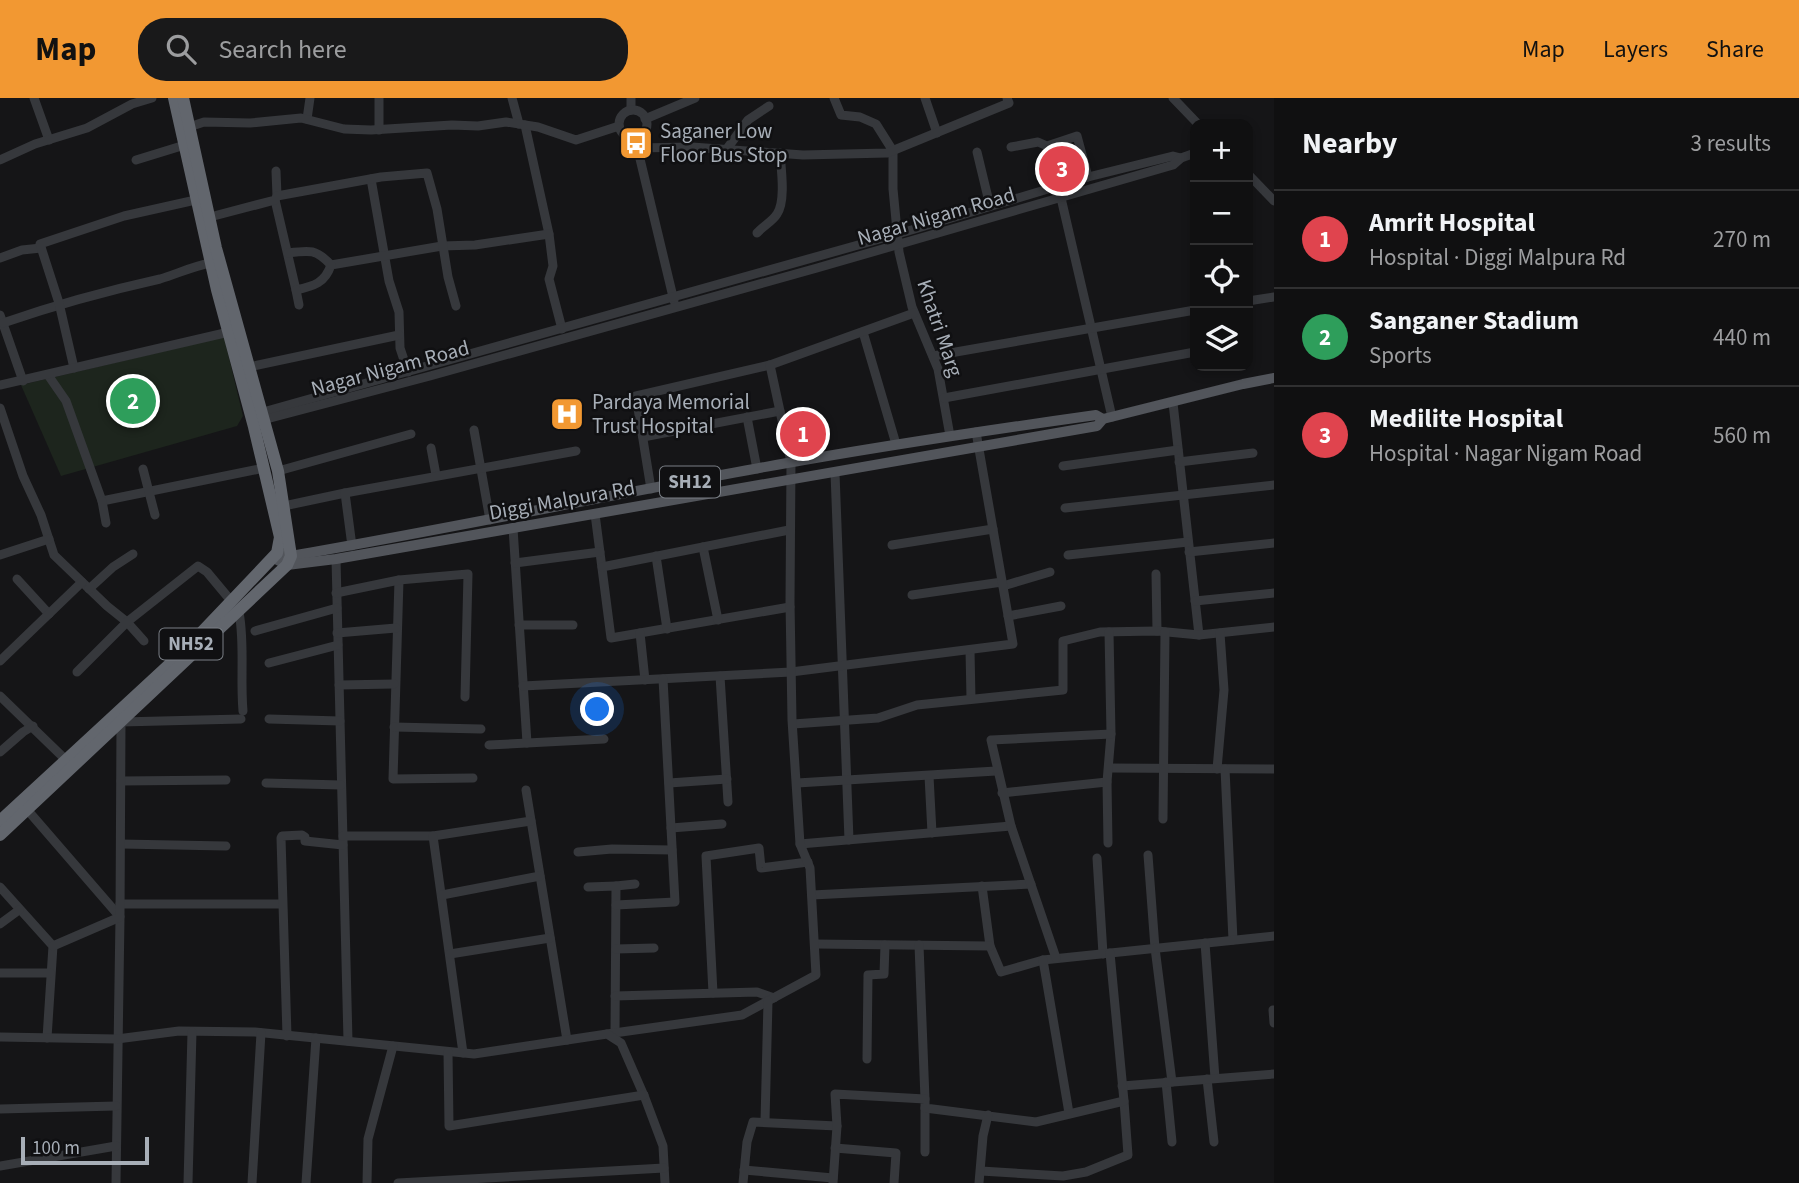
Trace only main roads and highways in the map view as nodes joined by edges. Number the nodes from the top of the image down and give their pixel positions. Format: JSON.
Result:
{"nodes":[{"id":1,"x":174,"y":98,"type":"edge"},
{"id":2,"x":183,"y":98,"type":"edge"},
{"id":3,"x":185,"y":128,"type":"junction"},
{"id":4,"x":201,"y":199,"type":"junction"},
{"id":5,"x":1274,"y":379,"type":"edge"},
{"id":6,"x":257,"y":417,"type":"junction"},
{"id":7,"x":1107,"y":418,"type":"junction"},
{"id":8,"x":276,"y":555,"type":"junction"},
{"id":9,"x":289,"y":561,"type":"junction"},
{"id":10,"x":235,"y":607,"type":"junction"},
{"id":11,"x":118,"y":719,"type":"junction"},
{"id":12,"x":24,"y":806,"type":"junction"},
{"id":13,"x":0,"y":821,"type":"edge"},
{"id":14,"x":0,"y":835,"type":"edge"}],
"edges":[{"from":1,"to":3,"type":"highway"},
{"from":2,"to":3,"type":"highway"},
{"from":3,"to":4,"type":"highway"},
{"from":4,"to":6,"type":"highway"},
{"from":4,"to":6,"type":"highway"},
{"from":5,"to":7,"type":"main road","name":"Diggi Malpura Rd","number":"SH12"},
{"from":6,"to":8,"type":"highway"},
{"from":6,"to":9,"type":"highway"},
{"from":7,"to":9,"type":"main road","name":"Diggi Malpura Rd","number":"SH12"},
{"from":7,"to":9,"type":"main road","name":"Diggi Malpura Rd"},
{"from":8,"to":9,"type":"main road","name":"Diggi Malpura Rd","number":"SH12"},
{"from":8,"to":10,"type":"highway","number":"NH52"},
{"from":9,"to":10,"type":"highway","number":"NH52"},
{"from":10,"to":11,"type":"highway","number":"NH52"},
{"from":11,"to":12,"type":"highway","number":"NH52"},
{"from":11,"to":12,"type":"highway","number":"NH52"},
{"from":12,"to":13,"type":"highway","number":"NH52"},
{"from":12,"to":14,"type":"highway","number":"NH52"}]}
